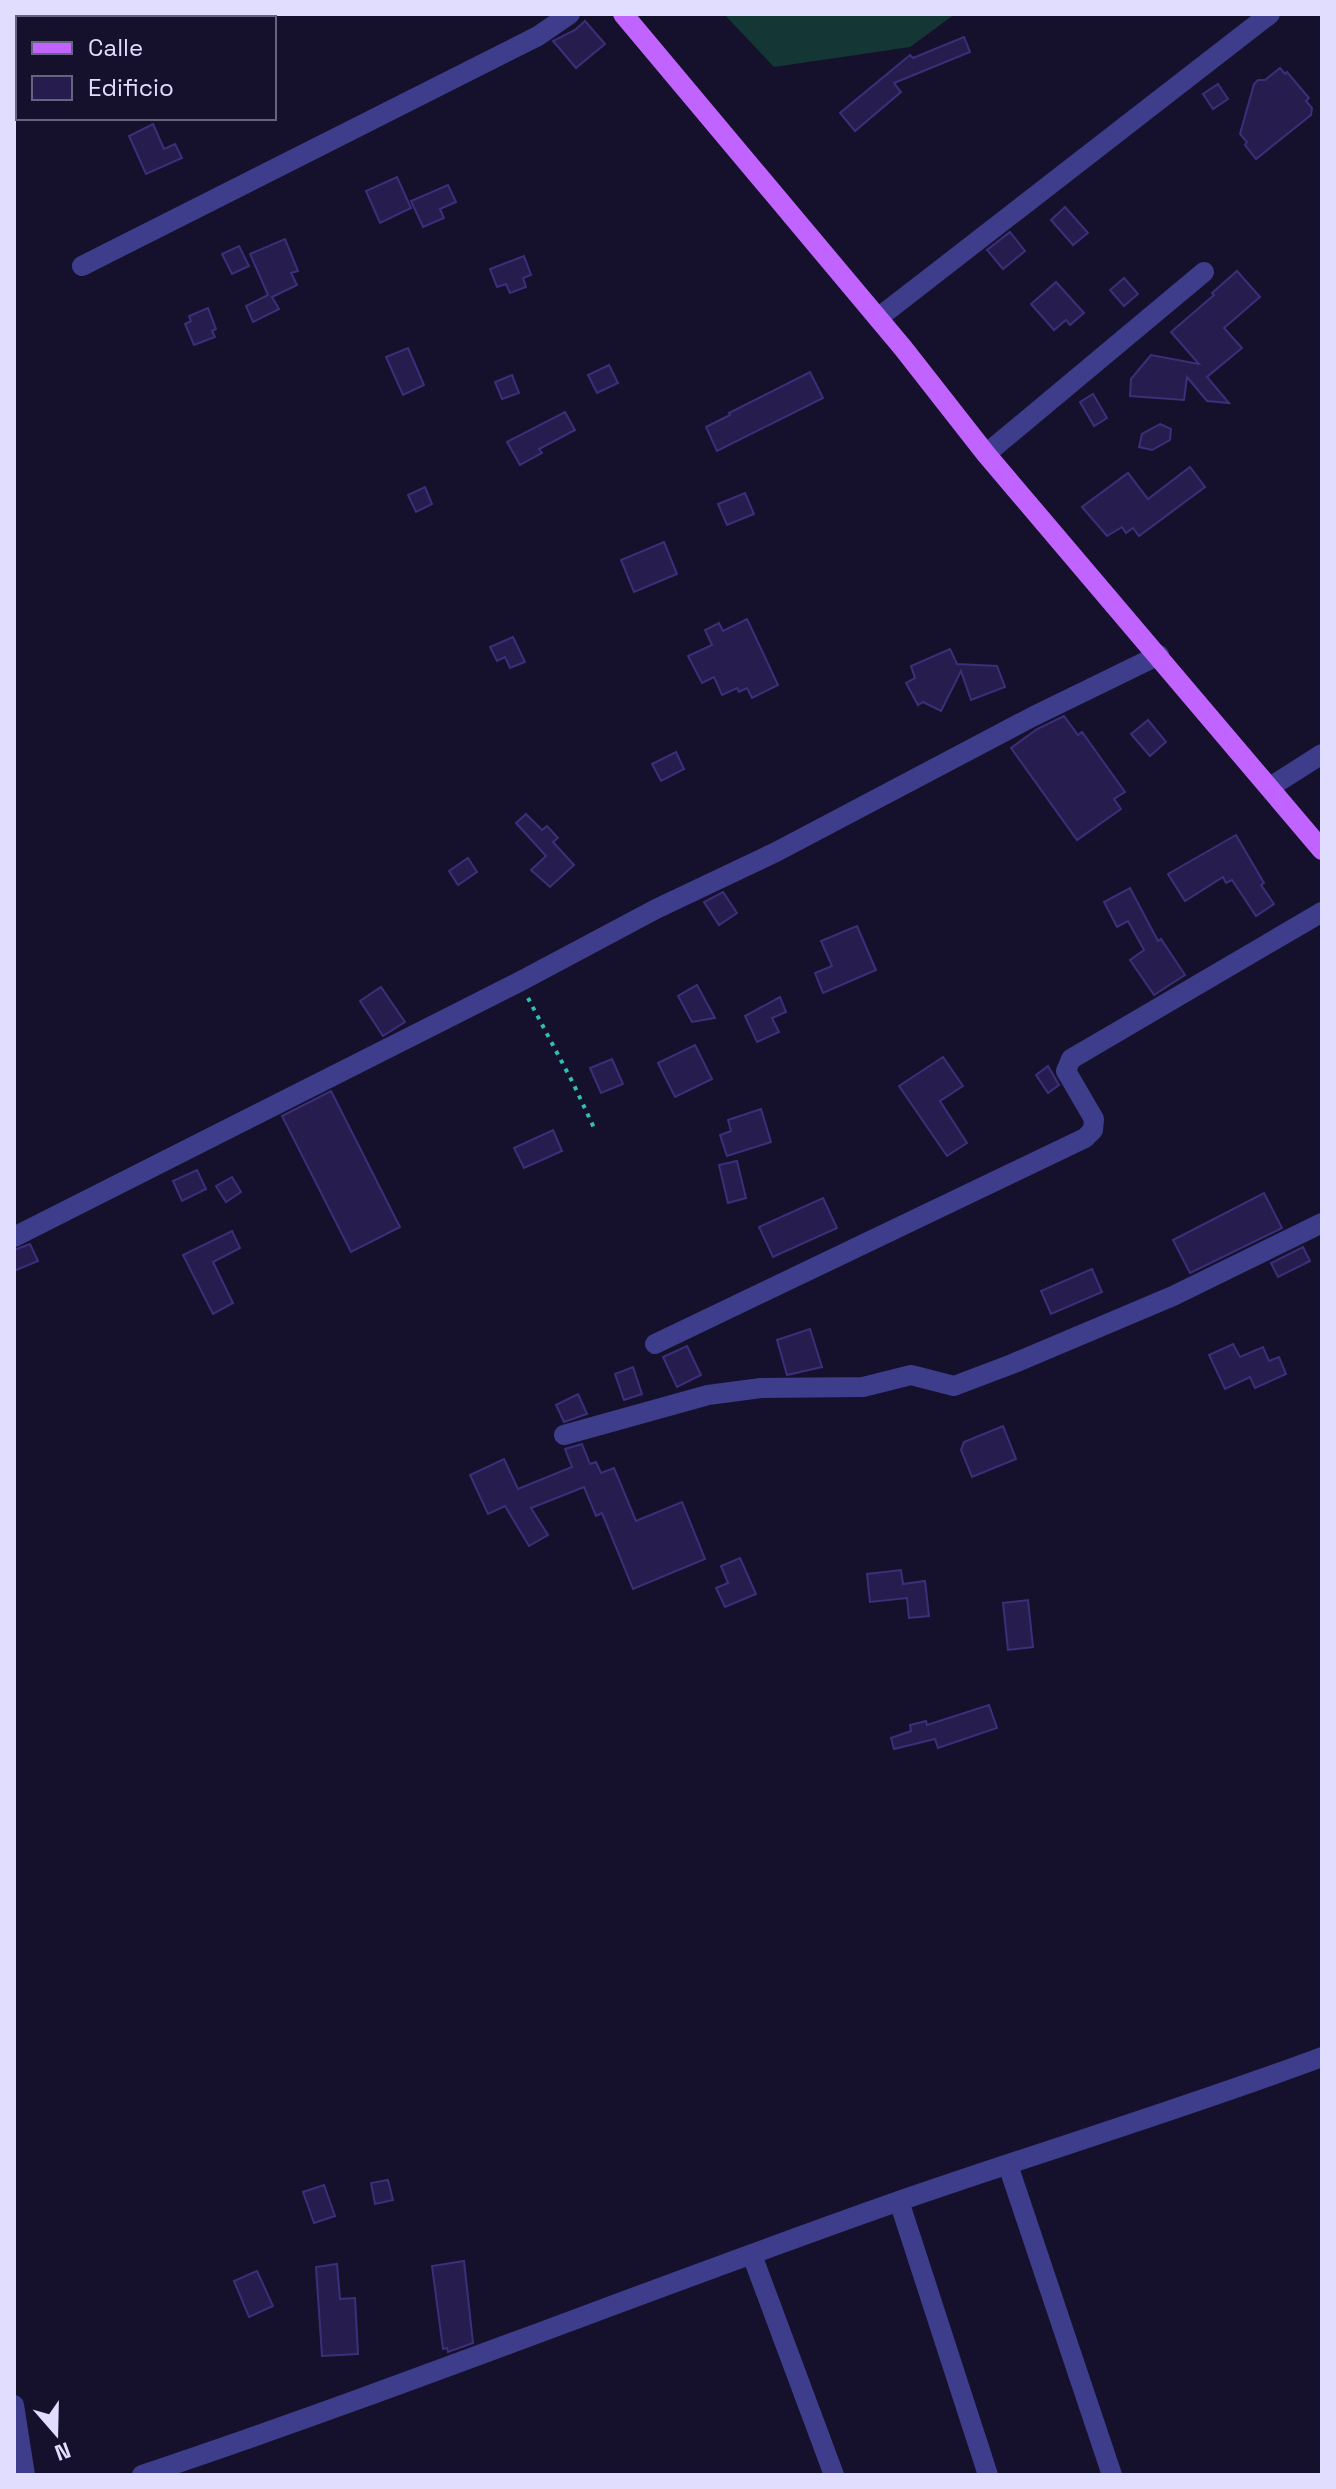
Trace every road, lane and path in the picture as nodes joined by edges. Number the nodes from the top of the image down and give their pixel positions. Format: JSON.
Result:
{"nodes":[{"id":1,"x":570,"y":14,"type":"edge"},
{"id":2,"x":623,"y":14,"type":"edge"},
{"id":3,"x":1270,"y":14,"type":"edge"},
{"id":4,"x":82,"y":266,"type":"dead end"},
{"id":5,"x":1204,"y":272,"type":"dead end"},
{"id":6,"x":878,"y":318,"type":"junction"},
{"id":7,"x":986,"y":454,"type":"junction"},
{"id":8,"x":1159,"y":655,"type":"junction"},
{"id":9,"x":1322,"y":754,"type":"edge"},
{"id":10,"x":1270,"y":787,"type":"junction"},
{"id":11,"x":1322,"y":850,"type":"edge"},
{"id":12,"x":1322,"y":912,"type":"edge"},
{"id":13,"x":519,"y":982,"type":"junction"},
{"id":14,"x":595,"y":1130,"type":"dead end"},
{"id":15,"x":1322,"y":1223,"type":"edge"},
{"id":16,"x":14,"y":1237,"type":"edge"},
{"id":17,"x":655,"y":1344,"type":"dead end"},
{"id":18,"x":564,"y":1435,"type":"dead end"},
{"id":19,"x":1322,"y":2057,"type":"edge"},
{"id":20,"x":1008,"y":2165,"type":"junction"},
{"id":21,"x":899,"y":2201,"type":"junction"},
{"id":22,"x":752,"y":2255,"type":"junction"},
{"id":23,"x":14,"y":2405,"type":"edge"},
{"id":24,"x":25,"y":2475,"type":"edge"},
{"id":25,"x":142,"y":2475,"type":"edge"},
{"id":26,"x":834,"y":2475,"type":"edge"},
{"id":27,"x":988,"y":2475,"type":"edge"},
{"id":28,"x":1112,"y":2475,"type":"edge"}],
"edges":[{"from":1,"to":4,"type":"street"},
{"from":2,"to":6,"type":"main road"},
{"from":3,"to":6,"type":"street"},
{"from":5,"to":7,"type":"street"},
{"from":6,"to":7,"type":"main road"},
{"from":7,"to":8,"type":"main road"},
{"from":8,"to":10,"type":"main road"},
{"from":8,"to":13,"type":"street"},
{"from":9,"to":10,"type":"street"},
{"from":10,"to":11,"type":"main road"},
{"from":12,"to":17,"type":"street"},
{"from":13,"to":14,"type":"path"},
{"from":13,"to":16,"type":"street"},
{"from":15,"to":18,"type":"street"},
{"from":19,"to":20,"type":"street"},
{"from":20,"to":21,"type":"street"},
{"from":20,"to":28,"type":"street"},
{"from":21,"to":22,"type":"street"},
{"from":21,"to":27,"type":"street"},
{"from":22,"to":25,"type":"street"},
{"from":22,"to":26,"type":"street"},
{"from":23,"to":24,"type":"street"}]}
